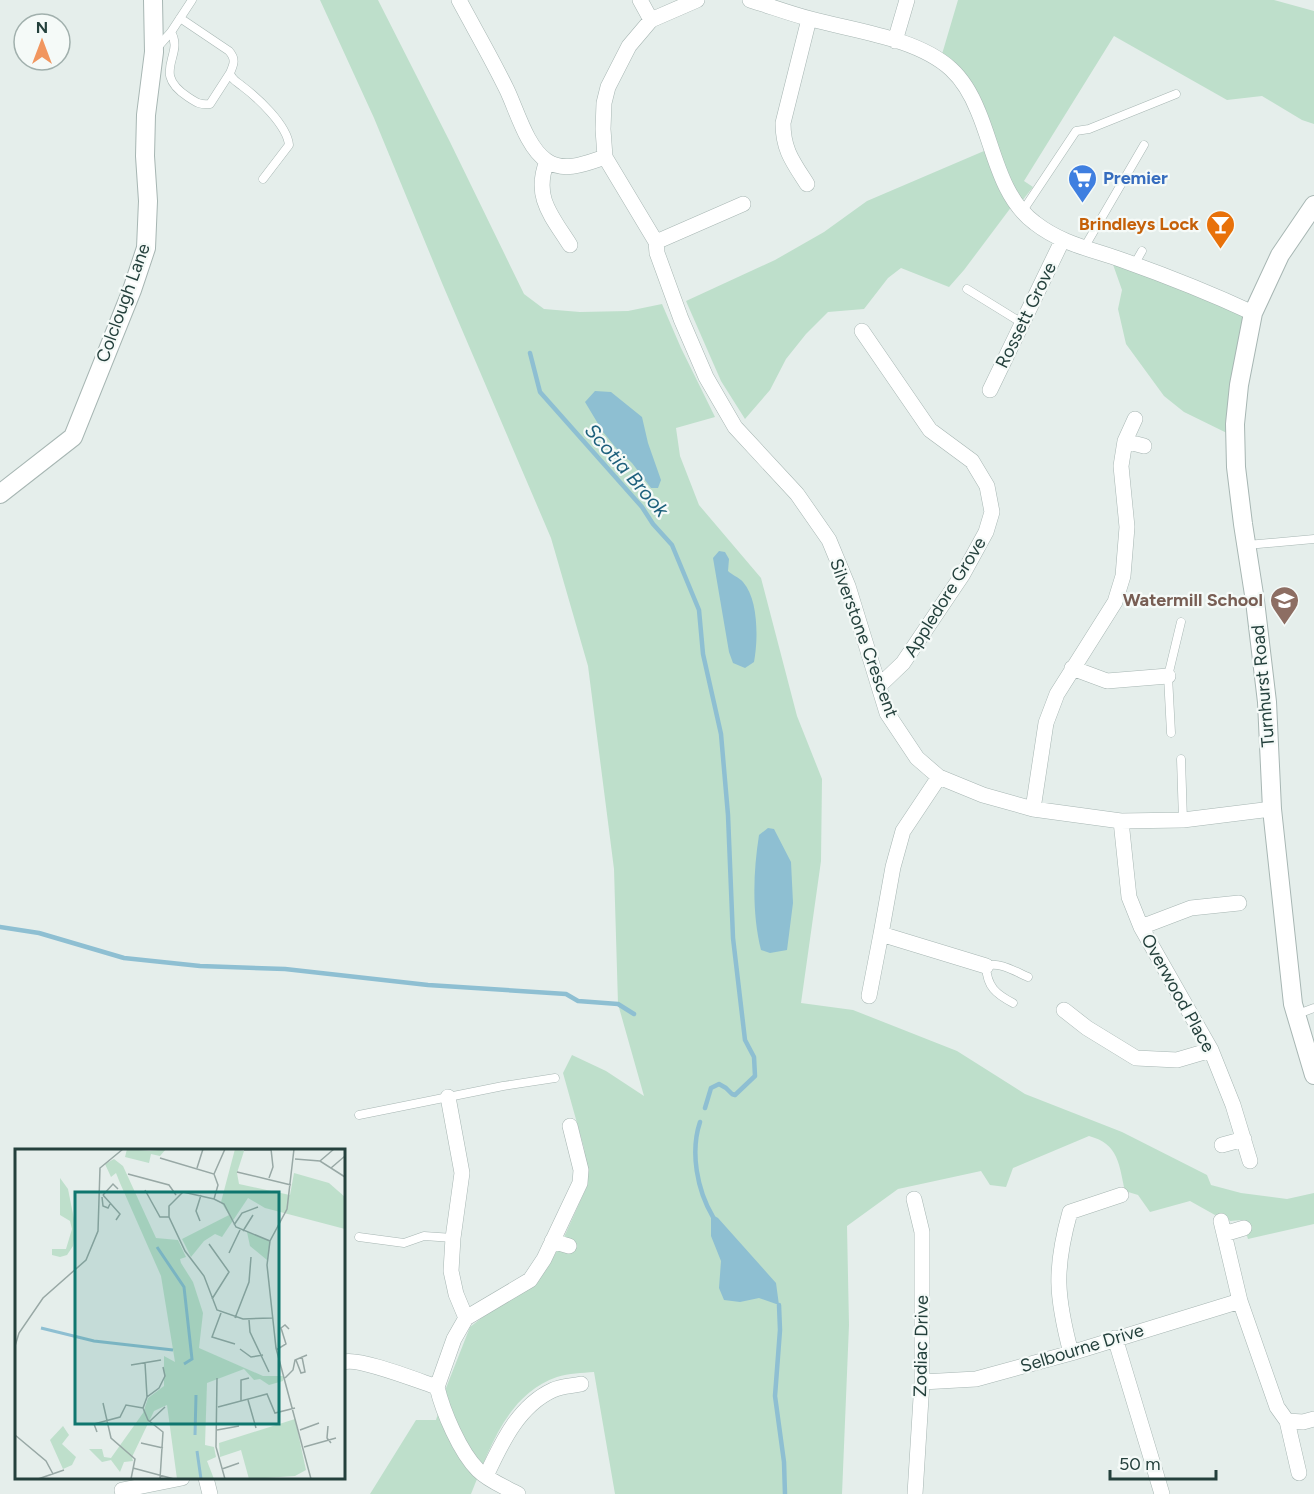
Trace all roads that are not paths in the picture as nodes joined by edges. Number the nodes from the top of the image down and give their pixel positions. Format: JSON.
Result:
{"nodes":[{"id":1,"x":153,"y":0,"type":"edge"},
{"id":2,"x":192,"y":0,"type":"edge"},
{"id":3,"x":459,"y":0,"type":"edge"},
{"id":4,"x":640,"y":0,"type":"edge"},
{"id":5,"x":697,"y":0,"type":"edge"},
{"id":6,"x":750,"y":0,"type":"edge"},
{"id":7,"x":907,"y":0,"type":"edge"},
{"id":8,"x":180,"y":18,"type":"junction"},
{"id":9,"x":809,"y":19,"type":"junction"},
{"id":10,"x":651,"y":20,"type":"junction"},
{"id":11,"x":171,"y":32,"type":"junction"},
{"id":12,"x":895,"y":40,"type":"junction"},
{"id":13,"x":154,"y":52,"type":"junction"},
{"id":14,"x":230,"y":73,"type":"junction"},
{"id":15,"x":1176,"y":94,"type":"dead end"},
{"id":16,"x":1144,"y":145,"type":"dead end"},
{"id":17,"x":605,"y":158,"type":"junction"},
{"id":18,"x":547,"y":161,"type":"junction"},
{"id":19,"x":263,"y":179,"type":"dead end"},
{"id":20,"x":807,"y":184,"type":"dead end"},
{"id":21,"x":744,"y":204,"type":"dead end"},
{"id":22,"x":1314,"y":205,"type":"edge"},
{"id":23,"x":1022,"y":212,"type":"junction"},
{"id":24,"x":1062,"y":241,"type":"junction"},
{"id":25,"x":656,"y":242,"type":"junction"},
{"id":26,"x":570,"y":245,"type":"dead end"},
{"id":27,"x":1084,"y":248,"type":"junction"},
{"id":28,"x":967,"y":289,"type":"dead end"},
{"id":29,"x":1253,"y":313,"type":"junction"},
{"id":30,"x":1022,"y":323,"type":"junction"},
{"id":31,"x":862,"y":331,"type":"dead end"},
{"id":32,"x":990,"y":390,"type":"dead end"},
{"id":33,"x":1135,"y":419,"type":"dead end"},
{"id":34,"x":1125,"y":441,"type":"junction"},
{"id":35,"x":1144,"y":446,"type":"dead end"},
{"id":36,"x":0,"y":494,"type":"edge"},
{"id":37,"x":1314,"y":539,"type":"edge"},
{"id":38,"x":1246,"y":545,"type":"junction"},
{"id":39,"x":1181,"y":622,"type":"dead end"},
{"id":40,"x":1072,"y":668,"type":"junction"},
{"id":41,"x":1168,"y":676,"type":"junction"},
{"id":42,"x":880,"y":685,"type":"junction"},
{"id":43,"x":1171,"y":733,"type":"dead end"},
{"id":44,"x":1181,"y":759,"type":"dead end"},
{"id":45,"x":939,"y":777,"type":"junction"},
{"id":46,"x":1034,"y":809,"type":"junction"},
{"id":47,"x":1272,"y":809,"type":"junction"},
{"id":48,"x":1183,"y":820,"type":"junction"},
{"id":49,"x":1121,"y":821,"type":"junction"},
{"id":50,"x":1239,"y":903,"type":"dead end"},
{"id":51,"x":1141,"y":927,"type":"junction"},
{"id":52,"x":881,"y":934,"type":"junction"},
{"id":53,"x":986,"y":966,"type":"junction"},
{"id":54,"x":1028,"y":977,"type":"dead end"},
{"id":55,"x":869,"y":996,"type":"dead end"},
{"id":56,"x":1013,"y":1003,"type":"dead end"},
{"id":57,"x":1314,"y":1008,"type":"edge"},
{"id":58,"x":1064,"y":1010,"type":"dead end"},
{"id":59,"x":1296,"y":1015,"type":"junction"},
{"id":60,"x":1211,"y":1050,"type":"junction"},
{"id":61,"x":1314,"y":1075,"type":"edge"},
{"id":62,"x":555,"y":1078,"type":"dead end"},
{"id":63,"x":448,"y":1097,"type":"junction"},
{"id":64,"x":359,"y":1115,"type":"dead end"},
{"id":65,"x":570,"y":1126,"type":"dead end"},
{"id":66,"x":1244,"y":1139,"type":"junction"},
{"id":67,"x":1222,"y":1145,"type":"dead end"},
{"id":68,"x":1250,"y":1161,"type":"dead end"},
{"id":69,"x":1121,"y":1195,"type":"dead end"},
{"id":70,"x":914,"y":1199,"type":"dead end"},
{"id":71,"x":1244,"y":1227,"type":"dead end"},
{"id":72,"x":358,"y":1237,"type":"dead end"},
{"id":73,"x":453,"y":1238,"type":"junction"},
{"id":74,"x":552,"y":1240,"type":"junction"},
{"id":75,"x":569,"y":1246,"type":"dead end"},
{"id":76,"x":1240,"y":1301,"type":"junction"},
{"id":77,"x":466,"y":1318,"type":"junction"},
{"id":78,"x":1115,"y":1338,"type":"junction"},
{"id":79,"x":1071,"y":1353,"type":"junction"},
{"id":80,"x":345,"y":1362,"type":"edge"},
{"id":81,"x":922,"y":1382,"type":"junction"},
{"id":82,"x":581,"y":1384,"type":"dead end"},
{"id":83,"x":437,"y":1387,"type":"junction"},
{"id":84,"x":1314,"y":1419,"type":"edge"},
{"id":85,"x":1287,"y":1421,"type":"junction"},
{"id":86,"x":1299,"y":1473,"type":"dead end"},
{"id":87,"x":486,"y":1476,"type":"junction"},
{"id":88,"x":175,"y":1479,"type":"edge"},
{"id":89,"x":206,"y":1479,"type":"edge"},
{"id":90,"x":121,"y":1487,"type":"edge"},
{"id":91,"x":210,"y":1494,"type":"edge"},
{"id":92,"x":518,"y":1494,"type":"edge"},
{"id":93,"x":915,"y":1494,"type":"edge"},
{"id":94,"x":1162,"y":1494,"type":"edge"}],
"edges":[{"from":1,"to":13,"type":"street","name":"Colclough Lane"},
{"from":2,"to":8,"type":"lane"},
{"from":3,"to":18,"type":"street"},
{"from":4,"to":10,"type":"street"},
{"from":5,"to":10,"type":"street","name":"Silverstone Crescent"},
{"from":6,"to":9,"type":"street"},
{"from":7,"to":12,"type":"street"},
{"from":8,"to":11,"type":"lane"},
{"from":8,"to":14,"type":"lane"},
{"from":9,"to":12,"type":"street"},
{"from":9,"to":20,"type":"street"},
{"from":10,"to":17,"type":"street","name":"Silverstone Crescent"},
{"from":11,"to":13,"type":"lane"},
{"from":11,"to":14,"type":"lane"},
{"from":12,"to":23,"type":"street"},
{"from":13,"to":36,"type":"street","name":"Colclough Lane"},
{"from":14,"to":19,"type":"lane"},
{"from":15,"to":23,"type":"lane"},
{"from":16,"to":27,"type":"lane"},
{"from":17,"to":18,"type":"street"},
{"from":17,"to":25,"type":"street","name":"Silverstone Crescent"},
{"from":18,"to":26,"type":"street"},
{"from":21,"to":25,"type":"street"},
{"from":22,"to":29,"type":"street","name":"Turnhurst Road"},
{"from":23,"to":24,"type":"street"},
{"from":24,"to":27,"type":"street"},
{"from":24,"to":30,"type":"street","name":"Rossett Grove"},
{"from":25,"to":42,"type":"street","name":"Silverstone Crescent"},
{"from":27,"to":29,"type":"street"},
{"from":28,"to":30,"type":"lane"},
{"from":29,"to":38,"type":"street","name":"Turnhurst Road"},
{"from":30,"to":32,"type":"street","name":"Rossett Grove"},
{"from":31,"to":42,"type":"street","name":"Appledore Grove"},
{"from":33,"to":34,"type":"street"},
{"from":34,"to":35,"type":"street"},
{"from":34,"to":40,"type":"street"},
{"from":37,"to":38,"type":"lane"},
{"from":38,"to":47,"type":"street","name":"Turnhurst Road"},
{"from":39,"to":41,"type":"lane"},
{"from":40,"to":41,"type":"street"},
{"from":40,"to":46,"type":"street"},
{"from":41,"to":43,"type":"lane"},
{"from":42,"to":45,"type":"street","name":"Silverstone Crescent"},
{"from":44,"to":48,"type":"lane"},
{"from":45,"to":46,"type":"street","name":"Silverstone Crescent"},
{"from":45,"to":52,"type":"street"},
{"from":46,"to":49,"type":"street","name":"Silverstone Crescent"},
{"from":47,"to":48,"type":"street","name":"Silverstone Crescent"},
{"from":47,"to":59,"type":"street","name":"Turnhurst Road"},
{"from":48,"to":49,"type":"street","name":"Silverstone Crescent"},
{"from":49,"to":51,"type":"street","name":"Overwood Place"},
{"from":50,"to":51,"type":"street"},
{"from":51,"to":60,"type":"street","name":"Overwood Place"},
{"from":52,"to":53,"type":"street"},
{"from":52,"to":55,"type":"street"},
{"from":53,"to":54,"type":"lane"},
{"from":53,"to":56,"type":"lane"},
{"from":57,"to":59,"type":"lane"},
{"from":58,"to":60,"type":"street"},
{"from":59,"to":61,"type":"street","name":"Turnhurst Road"},
{"from":60,"to":66,"type":"street","name":"Overwood Place"},
{"from":62,"to":63,"type":"lane"},
{"from":63,"to":64,"type":"lane"},
{"from":63,"to":73,"type":"street"},
{"from":65,"to":74,"type":"street"},
{"from":66,"to":67,"type":"street"},
{"from":66,"to":68,"type":"street","name":"Overwood Place"},
{"from":69,"to":79,"type":"street"},
{"from":70,"to":81,"type":"street","name":"Zodiac Drive"},
{"from":71,"to":76,"type":"street"},
{"from":72,"to":73,"type":"lane"},
{"from":73,"to":77,"type":"street"},
{"from":74,"to":75,"type":"street"},
{"from":74,"to":77,"type":"street"},
{"from":76,"to":78,"type":"street","name":"Selbourne Drive"},
{"from":76,"to":85,"type":"street"},
{"from":77,"to":83,"type":"street"},
{"from":78,"to":79,"type":"street","name":"Selbourne Drive"},
{"from":78,"to":94,"type":"street"},
{"from":79,"to":81,"type":"street","name":"Selbourne Drive"},
{"from":80,"to":83,"type":"street"},
{"from":81,"to":93,"type":"street","name":"Zodiac Drive"},
{"from":82,"to":87,"type":"street"},
{"from":83,"to":87,"type":"street"},
{"from":84,"to":85,"type":"street"},
{"from":85,"to":86,"type":"street"},
{"from":87,"to":92,"type":"street"},
{"from":88,"to":90,"type":"street"},
{"from":89,"to":91,"type":"street"}]}
